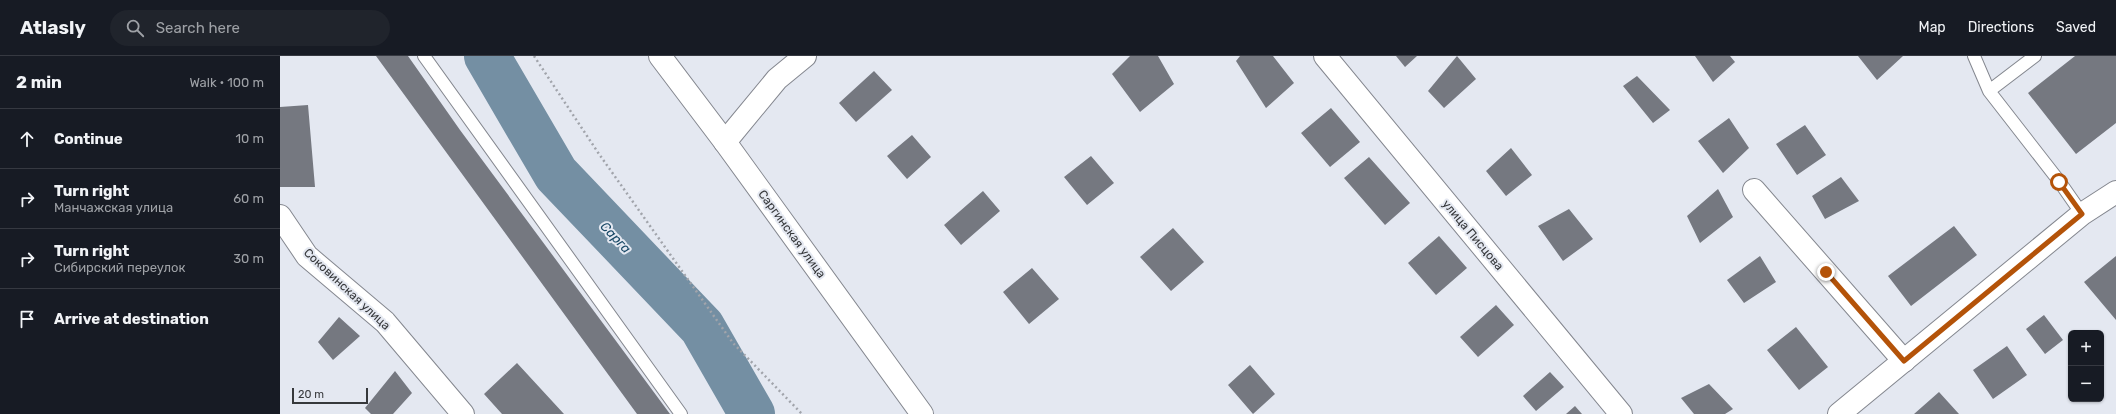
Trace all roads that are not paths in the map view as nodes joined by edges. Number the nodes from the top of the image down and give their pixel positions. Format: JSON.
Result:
{"nodes":[{"id":1,"x":424,"y":56,"type":"edge"},
{"id":2,"x":660,"y":56,"type":"edge"},
{"id":3,"x":805,"y":56,"type":"edge"},
{"id":4,"x":1325,"y":56,"type":"edge"},
{"id":5,"x":1974,"y":56,"type":"edge"},
{"id":6,"x":2035,"y":56,"type":"edge"},
{"id":7,"x":1989,"y":91,"type":"junction"},
{"id":8,"x":725,"y":142,"type":"junction"},
{"id":9,"x":1754,"y":190,"type":"dead end"},
{"id":10,"x":2116,"y":192,"type":"edge"},
{"id":11,"x":2082,"y":214,"type":"junction"},
{"id":12,"x":280,"y":216,"type":"edge"},
{"id":13,"x":1904,"y":361,"type":"junction"},
{"id":14,"x":463,"y":414,"type":"edge"},
{"id":15,"x":681,"y":414,"type":"edge"},
{"id":16,"x":922,"y":414,"type":"edge"},
{"id":17,"x":1621,"y":414,"type":"edge"},
{"id":18,"x":1839,"y":414,"type":"edge"}],
"edges":[{"from":1,"to":15,"type":"lane"},
{"from":2,"to":8,"type":"street","name":"Саргинская улица"},
{"from":3,"to":8,"type":"street"},
{"from":4,"to":17,"type":"street","name":"улица Писцова"},
{"from":5,"to":7,"type":"lane"},
{"from":6,"to":7,"type":"lane"},
{"from":7,"to":11,"type":"lane"},
{"from":8,"to":16,"type":"street","name":"Саргинская улица"},
{"from":9,"to":13,"type":"street"},
{"from":10,"to":11,"type":"street"},
{"from":11,"to":13,"type":"street"},
{"from":12,"to":14,"type":"street","name":"Соковинская улица"},
{"from":13,"to":18,"type":"street"}]}
